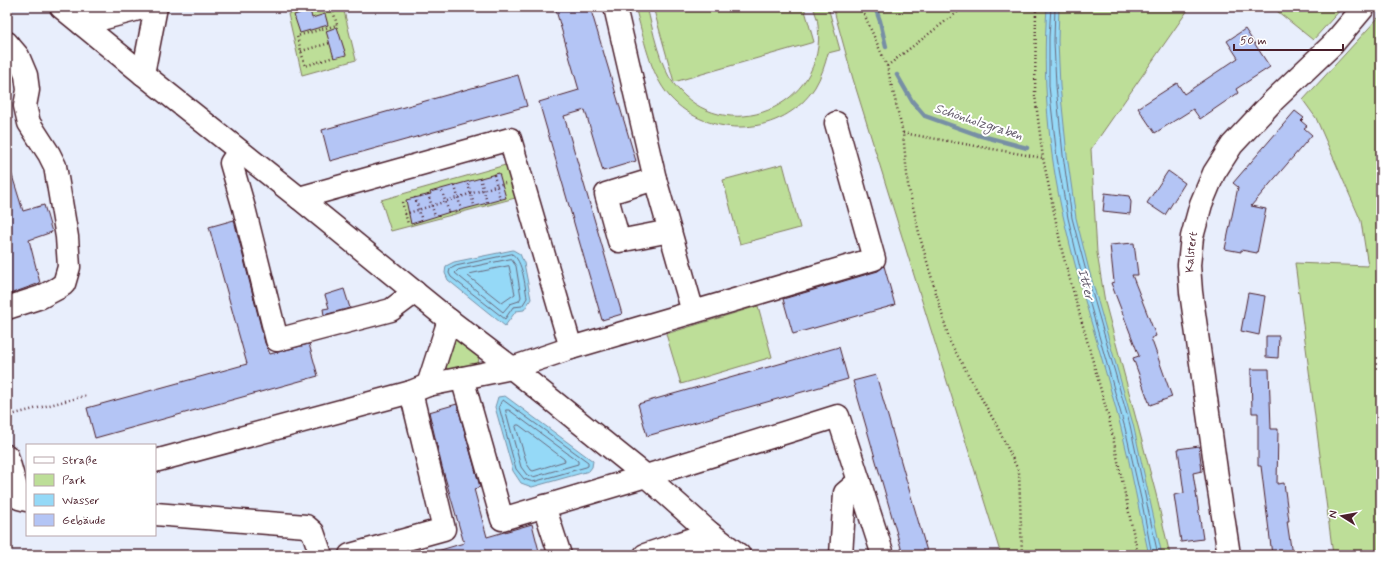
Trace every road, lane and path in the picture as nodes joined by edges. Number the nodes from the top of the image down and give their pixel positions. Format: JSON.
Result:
{"nodes":[{"id":1,"x":61,"y":7,"type":"edge"},
{"id":2,"x":146,"y":7,"type":"edge"},
{"id":3,"x":156,"y":7,"type":"edge"},
{"id":4,"x":311,"y":7,"type":"edge"},
{"id":5,"x":615,"y":7,"type":"edge"},
{"id":6,"x":861,"y":7,"type":"edge"},
{"id":7,"x":964,"y":7,"type":"edge"},
{"id":8,"x":1036,"y":7,"type":"edge"},
{"id":9,"x":1364,"y":7,"type":"edge"},
{"id":10,"x":82,"y":24,"type":"junction"},
{"id":11,"x":330,"y":43,"type":"dead end"},
{"id":12,"x":7,"y":44,"type":"edge"},
{"id":13,"x":301,"y":51,"type":"junction"},
{"id":14,"x":334,"y":57,"type":"dead end"},
{"id":15,"x":887,"y":66,"type":"junction"},
{"id":16,"x":143,"y":74,"type":"junction"},
{"id":17,"x":836,"y":123,"type":"dead end"},
{"id":18,"x":903,"y":133,"type":"junction"},
{"id":19,"x":239,"y":151,"type":"junction"},
{"id":20,"x":1043,"y":158,"type":"junction"},
{"id":21,"x":494,"y":175,"type":"dead end"},
{"id":22,"x":480,"y":178,"type":"dead end"},
{"id":23,"x":521,"y":178,"type":"junction"},
{"id":24,"x":655,"y":179,"type":"junction"},
{"id":25,"x":468,"y":184,"type":"dead end"},
{"id":26,"x":455,"y":186,"type":"dead end"},
{"id":27,"x":497,"y":186,"type":"junction"},
{"id":28,"x":484,"y":190,"type":"junction"},
{"id":29,"x":442,"y":191,"type":"dead end"},
{"id":30,"x":428,"y":194,"type":"dead end"},
{"id":31,"x":471,"y":194,"type":"junction"},
{"id":32,"x":415,"y":197,"type":"dead end"},
{"id":33,"x":299,"y":198,"type":"junction"},
{"id":34,"x":458,"y":198,"type":"junction"},
{"id":35,"x":500,"y":199,"type":"dead end"},
{"id":36,"x":445,"y":201,"type":"junction"},
{"id":37,"x":402,"y":202,"type":"dead end"},
{"id":38,"x":487,"y":202,"type":"dead end"},
{"id":39,"x":432,"y":205,"type":"junction"},
{"id":40,"x":474,"y":205,"type":"dead end"},
{"id":41,"x":418,"y":209,"type":"junction"},
{"id":42,"x":461,"y":209,"type":"dead end"},
{"id":43,"x":448,"y":213,"type":"dead end"},
{"id":44,"x":405,"y":214,"type":"junction"},
{"id":45,"x":435,"y":216,"type":"dead end"},
{"id":46,"x":422,"y":221,"type":"dead end"},
{"id":47,"x":408,"y":224,"type":"dead end"},
{"id":48,"x":670,"y":231,"type":"junction"},
{"id":49,"x":414,"y":292,"type":"junction"},
{"id":50,"x":7,"y":308,"type":"edge"},
{"id":51,"x":693,"y":312,"type":"junction"},
{"id":52,"x":449,"y":320,"type":"junction"},
{"id":53,"x":571,"y":348,"type":"junction"},
{"id":54,"x":512,"y":368,"type":"junction"},
{"id":55,"x":462,"y":378,"type":"junction"},
{"id":56,"x":419,"y":388,"type":"junction"},
{"id":57,"x":88,"y":395,"type":"dead end"},
{"id":58,"x":7,"y":416,"type":"edge"},
{"id":59,"x":7,"y":456,"type":"edge"},
{"id":60,"x":156,"y":461,"type":"edge"},
{"id":61,"x":646,"y":476,"type":"junction"},
{"id":62,"x":859,"y":481,"type":"junction"},
{"id":63,"x":20,"y":499,"type":"edge"},
{"id":64,"x":544,"y":506,"type":"junction"},
{"id":65,"x":156,"y":514,"type":"edge"},
{"id":66,"x":710,"y":533,"type":"junction"},
{"id":67,"x":321,"y":555,"type":"edge"},
{"id":68,"x":350,"y":555,"type":"edge"},
{"id":69,"x":560,"y":555,"type":"edge"},
{"id":70,"x":645,"y":555,"type":"edge"},
{"id":71,"x":703,"y":555,"type":"edge"},
{"id":72,"x":739,"y":555,"type":"edge"},
{"id":73,"x":841,"y":555,"type":"edge"},
{"id":74,"x":883,"y":555,"type":"edge"},
{"id":75,"x":1022,"y":555,"type":"edge"},
{"id":76,"x":1138,"y":555,"type":"edge"},
{"id":77,"x":1229,"y":555,"type":"edge"}],
"edges":[{"from":1,"to":10,"type":"street"},
{"from":2,"to":10,"type":"street"},
{"from":3,"to":16,"type":"street"},
{"from":4,"to":13,"type":"path"},
{"from":5,"to":24,"type":"street"},
{"from":6,"to":15,"type":"path"},
{"from":7,"to":15,"type":"path"},
{"from":8,"to":20,"type":"path"},
{"from":9,"to":77,"type":"street","name":"Kalstert"},
{"from":10,"to":16,"type":"street"},
{"from":11,"to":13,"type":"path"},
{"from":12,"to":50,"type":"street"},
{"from":13,"to":14,"type":"path"},
{"from":15,"to":18,"type":"path"},
{"from":16,"to":19,"type":"street"},
{"from":17,"to":51,"type":"street"},
{"from":18,"to":20,"type":"path"},
{"from":18,"to":75,"type":"path"},
{"from":19,"to":33,"type":"street"},
{"from":19,"to":49,"type":"street"},
{"from":20,"to":76,"type":"path"},
{"from":21,"to":27,"type":"path"},
{"from":22,"to":28,"type":"path"},
{"from":23,"to":27,"type":"path"},
{"from":23,"to":33,"type":"street"},
{"from":23,"to":53,"type":"street"},
{"from":24,"to":48,"type":"street"},
{"from":24,"to":48,"type":"street"},
{"from":25,"to":31,"type":"path"},
{"from":26,"to":34,"type":"path"},
{"from":27,"to":28,"type":"path"},
{"from":27,"to":35,"type":"path"},
{"from":28,"to":31,"type":"path"},
{"from":28,"to":38,"type":"path"},
{"from":29,"to":36,"type":"path"},
{"from":30,"to":39,"type":"path"},
{"from":31,"to":34,"type":"path"},
{"from":31,"to":40,"type":"path"},
{"from":32,"to":41,"type":"path"},
{"from":33,"to":49,"type":"street"},
{"from":34,"to":36,"type":"path"},
{"from":34,"to":42,"type":"path"},
{"from":36,"to":39,"type":"path"},
{"from":36,"to":43,"type":"path"},
{"from":37,"to":44,"type":"path"},
{"from":39,"to":41,"type":"path"},
{"from":39,"to":45,"type":"path"},
{"from":41,"to":44,"type":"path"},
{"from":41,"to":46,"type":"path"},
{"from":44,"to":47,"type":"path"},
{"from":48,"to":51,"type":"street"},
{"from":49,"to":52,"type":"street"},
{"from":51,"to":53,"type":"street"},
{"from":52,"to":54,"type":"street"},
{"from":52,"to":56,"type":"street"},
{"from":53,"to":54,"type":"street"},
{"from":54,"to":55,"type":"street"},
{"from":54,"to":61,"type":"street"},
{"from":55,"to":56,"type":"street"},
{"from":55,"to":64,"type":"street"},
{"from":56,"to":60,"type":"street"},
{"from":56,"to":68,"type":"street"},
{"from":57,"to":58,"type":"path"},
{"from":59,"to":63,"type":"street"},
{"from":61,"to":62,"type":"street"},
{"from":61,"to":64,"type":"street"},
{"from":61,"to":66,"type":"street"},
{"from":62,"to":73,"type":"street"},
{"from":62,"to":74,"type":"street"},
{"from":64,"to":69,"type":"street"},
{"from":65,"to":67,"type":"street"},
{"from":66,"to":70,"type":"street"},
{"from":66,"to":71,"type":"street"},
{"from":66,"to":72,"type":"street"}]}
